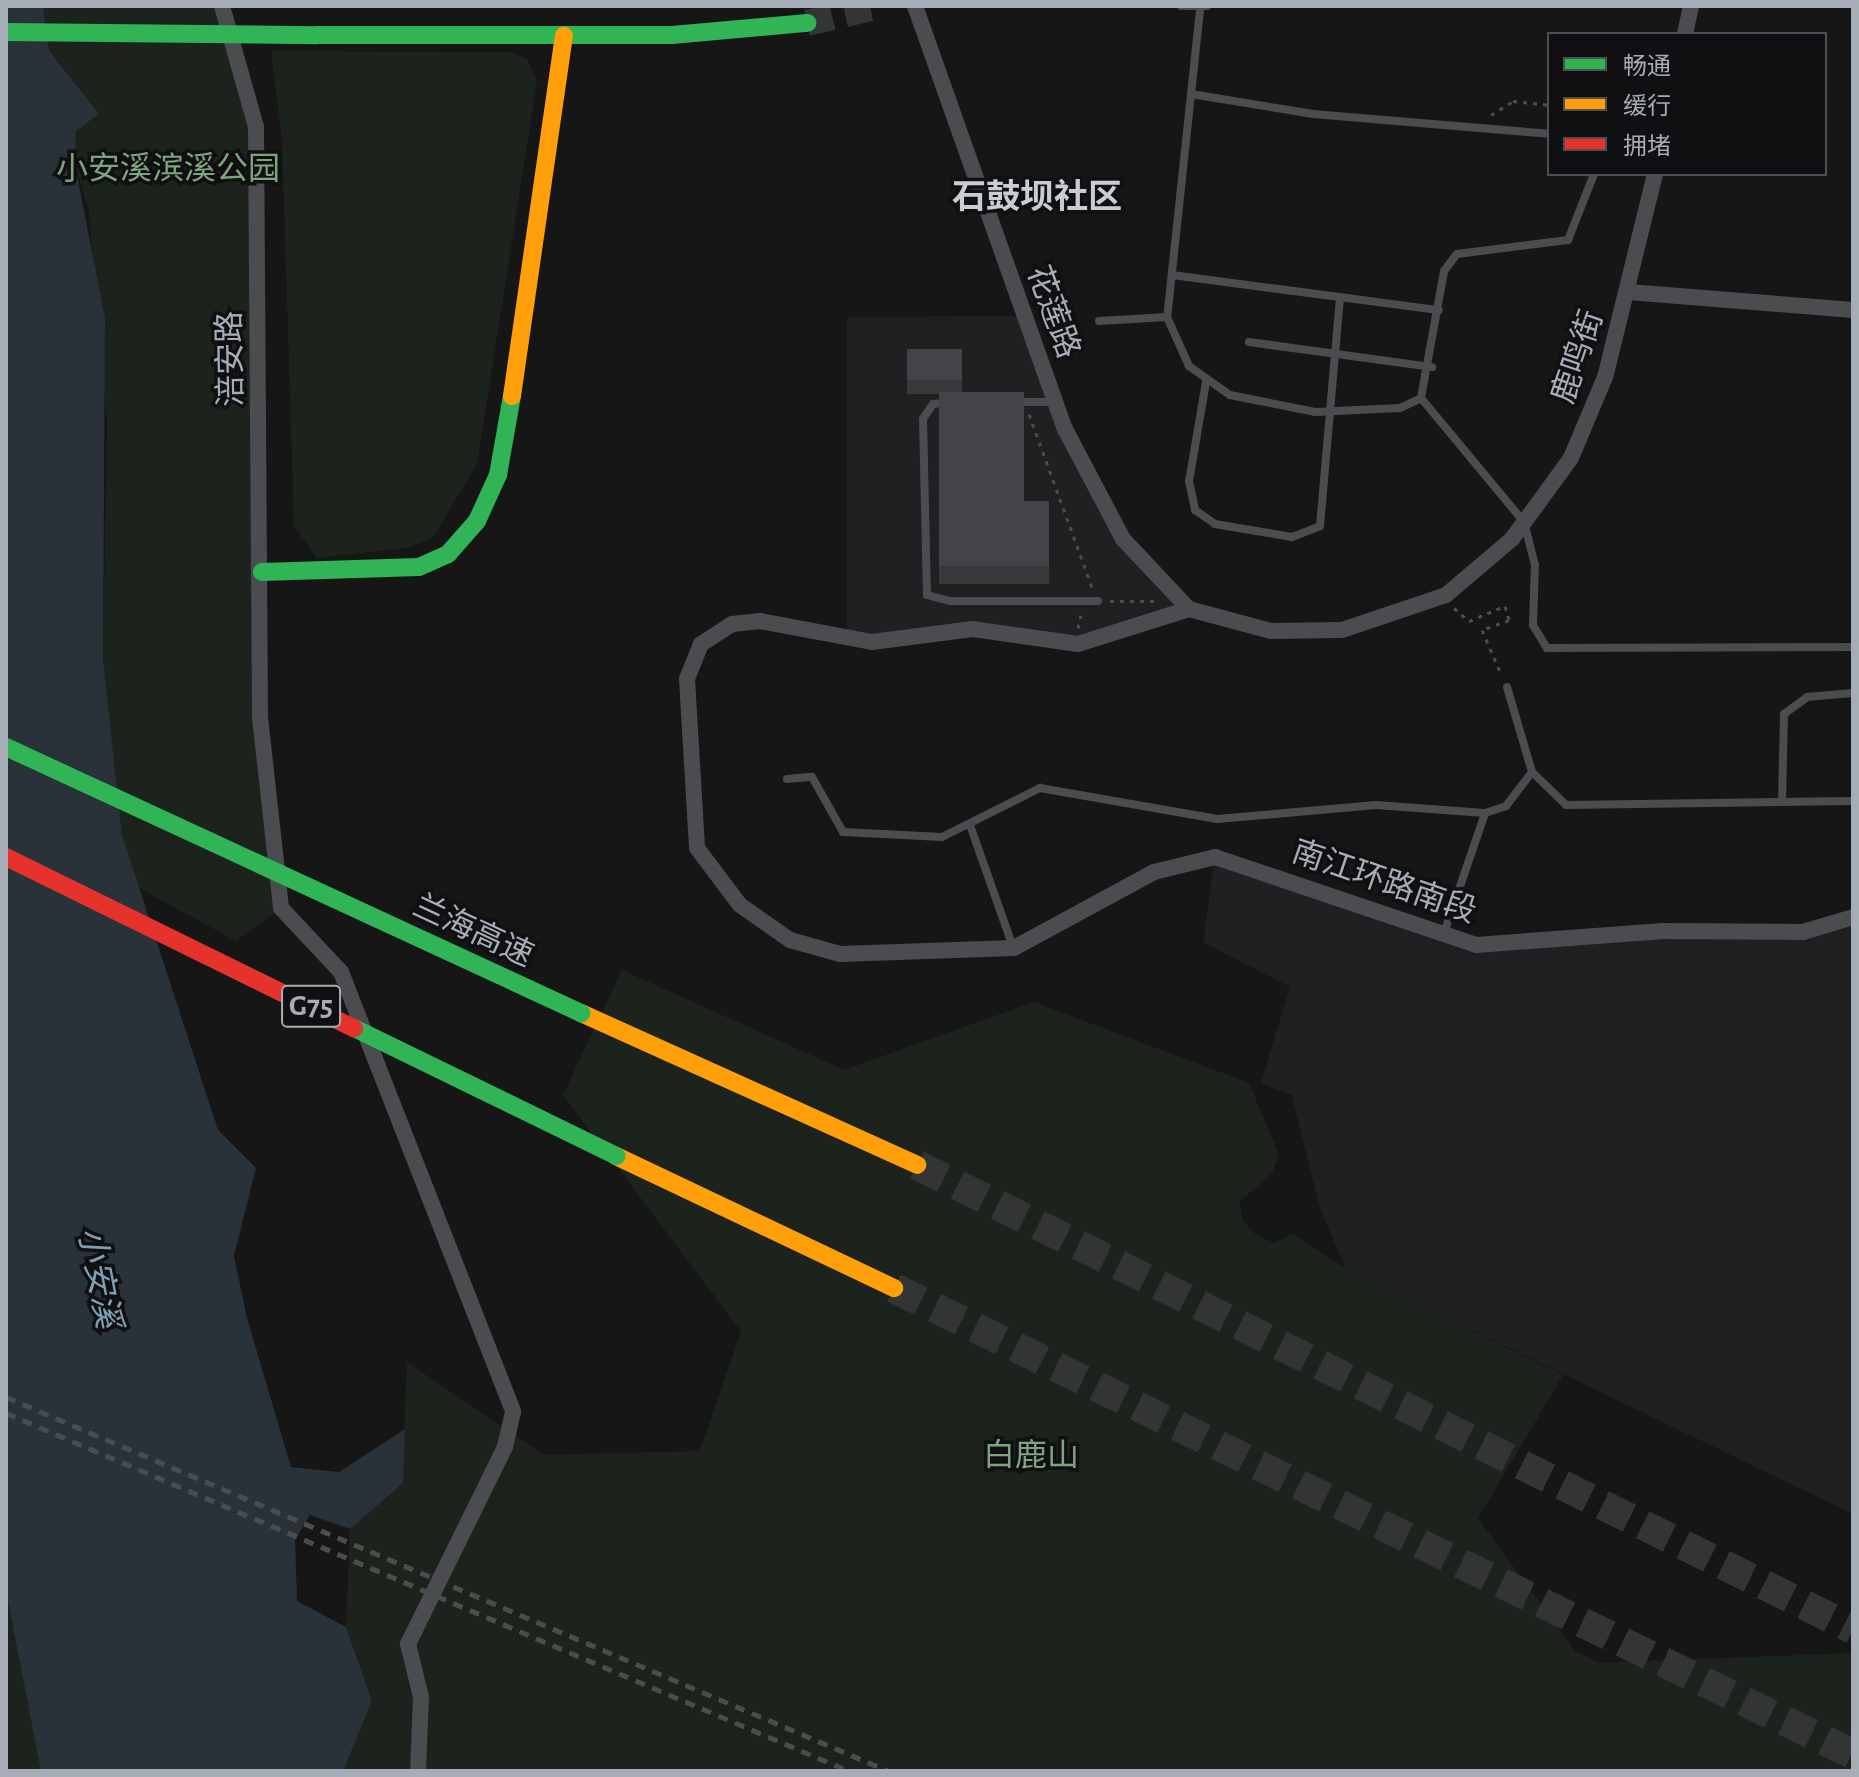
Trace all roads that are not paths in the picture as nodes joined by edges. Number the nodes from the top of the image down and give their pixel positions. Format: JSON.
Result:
{"nodes":[{"id":1,"x":222,"y":6,"type":"edge"},
{"id":2,"x":915,"y":6,"type":"edge"},
{"id":3,"x":1181,"y":6,"type":"edge"},
{"id":4,"x":1691,"y":6,"type":"edge"},
{"id":5,"x":1203,"y":8,"type":"edge"},
{"id":6,"x":807,"y":23,"type":"tunnel mouth"},
{"id":7,"x":6,"y":32,"type":"edge"},
{"id":8,"x":1685,"y":32,"type":"edge"},
{"id":9,"x":564,"y":36,"type":"junction"},
{"id":10,"x":1191,"y":94,"type":"junction"},
{"id":11,"x":1547,"y":134,"type":"edge"},
{"id":12,"x":1593,"y":176,"type":"edge"},
{"id":13,"x":1655,"y":176,"type":"edge"},
{"id":14,"x":1172,"y":275,"type":"junction"},
{"id":15,"x":1629,"y":292,"type":"junction"},
{"id":16,"x":1340,"y":297,"type":"junction"},
{"id":17,"x":1439,"y":310,"type":"junction"},
{"id":18,"x":1853,"y":310,"type":"edge"},
{"id":19,"x":1167,"y":317,"type":"junction"},
{"id":20,"x":1099,"y":321,"type":"dead end"},
{"id":21,"x":1249,"y":342,"type":"dead end"},
{"id":22,"x":1336,"y":354,"type":"junction"},
{"id":23,"x":1432,"y":367,"type":"junction"},
{"id":24,"x":1206,"y":382,"type":"junction"},
{"id":25,"x":1421,"y":398,"type":"junction"},
{"id":26,"x":957,"y":402,"type":"edge"},
{"id":27,"x":999,"y":402,"type":"edge"},
{"id":28,"x":1055,"y":402,"type":"junction"},
{"id":29,"x":1333,"y":412,"type":"junction"},
{"id":30,"x":1524,"y":522,"type":"junction"},
{"id":31,"x":262,"y":572,"type":"junction"},
{"id":32,"x":1098,"y":601,"type":"road end"},
{"id":33,"x":1189,"y":609,"type":"junction"},
{"id":34,"x":1853,"y":647,"type":"edge"},
{"id":35,"x":1507,"y":687,"type":"road end"},
{"id":36,"x":1853,"y":693,"type":"edge"},
{"id":37,"x":6,"y":747,"type":"edge"},
{"id":38,"x":1532,"y":772,"type":"junction"},
{"id":39,"x":787,"y":779,"type":"dead end"},
{"id":40,"x":1782,"y":802,"type":"junction"},
{"id":41,"x":1853,"y":803,"type":"edge"},
{"id":42,"x":1485,"y":813,"type":"junction"},
{"id":43,"x":970,"y":825,"type":"junction"},
{"id":44,"x":6,"y":857,"type":"edge"},
{"id":45,"x":1853,"y":917,"type":"edge"},
{"id":46,"x":1443,"y":936,"type":"junction"},
{"id":47,"x":1014,"y":948,"type":"junction"},
{"id":48,"x":917,"y":1165,"type":"tunnel mouth"},
{"id":49,"x":894,"y":1288,"type":"tunnel mouth"},
{"id":50,"x":418,"y":1771,"type":"edge"}],
"edges":[{"from":1,"to":31,"type":"street","name":"涪安路"},
{"from":2,"to":28,"type":"street","name":"花莲路"},
{"from":3,"to":5,"type":"lane"},
{"from":4,"to":8,"type":"street"},
{"from":5,"to":10,"type":"lane"},
{"from":6,"to":9,"type":"main road"},
{"from":7,"to":9,"type":"main road","bridge":true},
{"from":9,"to":31,"type":"main road"},
{"from":10,"to":11,"type":"lane"},
{"from":10,"to":14,"type":"lane"},
{"from":12,"to":17,"type":"lane"},
{"from":13,"to":15,"type":"street","name":"鹿鸣街"},
{"from":14,"to":16,"type":"lane"},
{"from":14,"to":19,"type":"lane"},
{"from":15,"to":18,"type":"street"},
{"from":15,"to":30,"type":"street","name":"鹿鸣街"},
{"from":16,"to":17,"type":"lane"},
{"from":16,"to":22,"type":"lane"},
{"from":17,"to":23,"type":"lane"},
{"from":19,"to":20,"type":"lane"},
{"from":19,"to":24,"type":"lane"},
{"from":21,"to":22,"type":"lane"},
{"from":22,"to":23,"type":"lane"},
{"from":22,"to":29,"type":"lane"},
{"from":23,"to":25,"type":"lane"},
{"from":24,"to":29,"type":"lane"},
{"from":24,"to":29,"type":"lane"},
{"from":25,"to":29,"type":"lane"},
{"from":25,"to":30,"type":"lane"},
{"from":26,"to":32,"type":"lane"},
{"from":27,"to":28,"type":"lane"},
{"from":28,"to":33,"type":"street","name":"花莲路"},
{"from":30,"to":33,"type":"street","name":"鹿鸣街"},
{"from":30,"to":34,"type":"lane"},
{"from":31,"to":50,"type":"street","name":"涪安路"},
{"from":33,"to":47,"type":"street"},
{"from":35,"to":38,"type":"lane"},
{"from":36,"to":40,"type":"lane"},
{"from":37,"to":48,"type":"main road","name":"兰海高速","bridge":true},
{"from":38,"to":40,"type":"lane"},
{"from":38,"to":42,"type":"lane"},
{"from":39,"to":43,"type":"lane"},
{"from":40,"to":41,"type":"lane"},
{"from":42,"to":43,"type":"lane"},
{"from":42,"to":46,"type":"lane"},
{"from":43,"to":47,"type":"lane"},
{"from":44,"to":49,"type":"main road","number":"G75","bridge":true},
{"from":45,"to":46,"type":"street","name":"南江环路南段"},
{"from":46,"to":47,"type":"street","name":"南江环路南段"}]}
